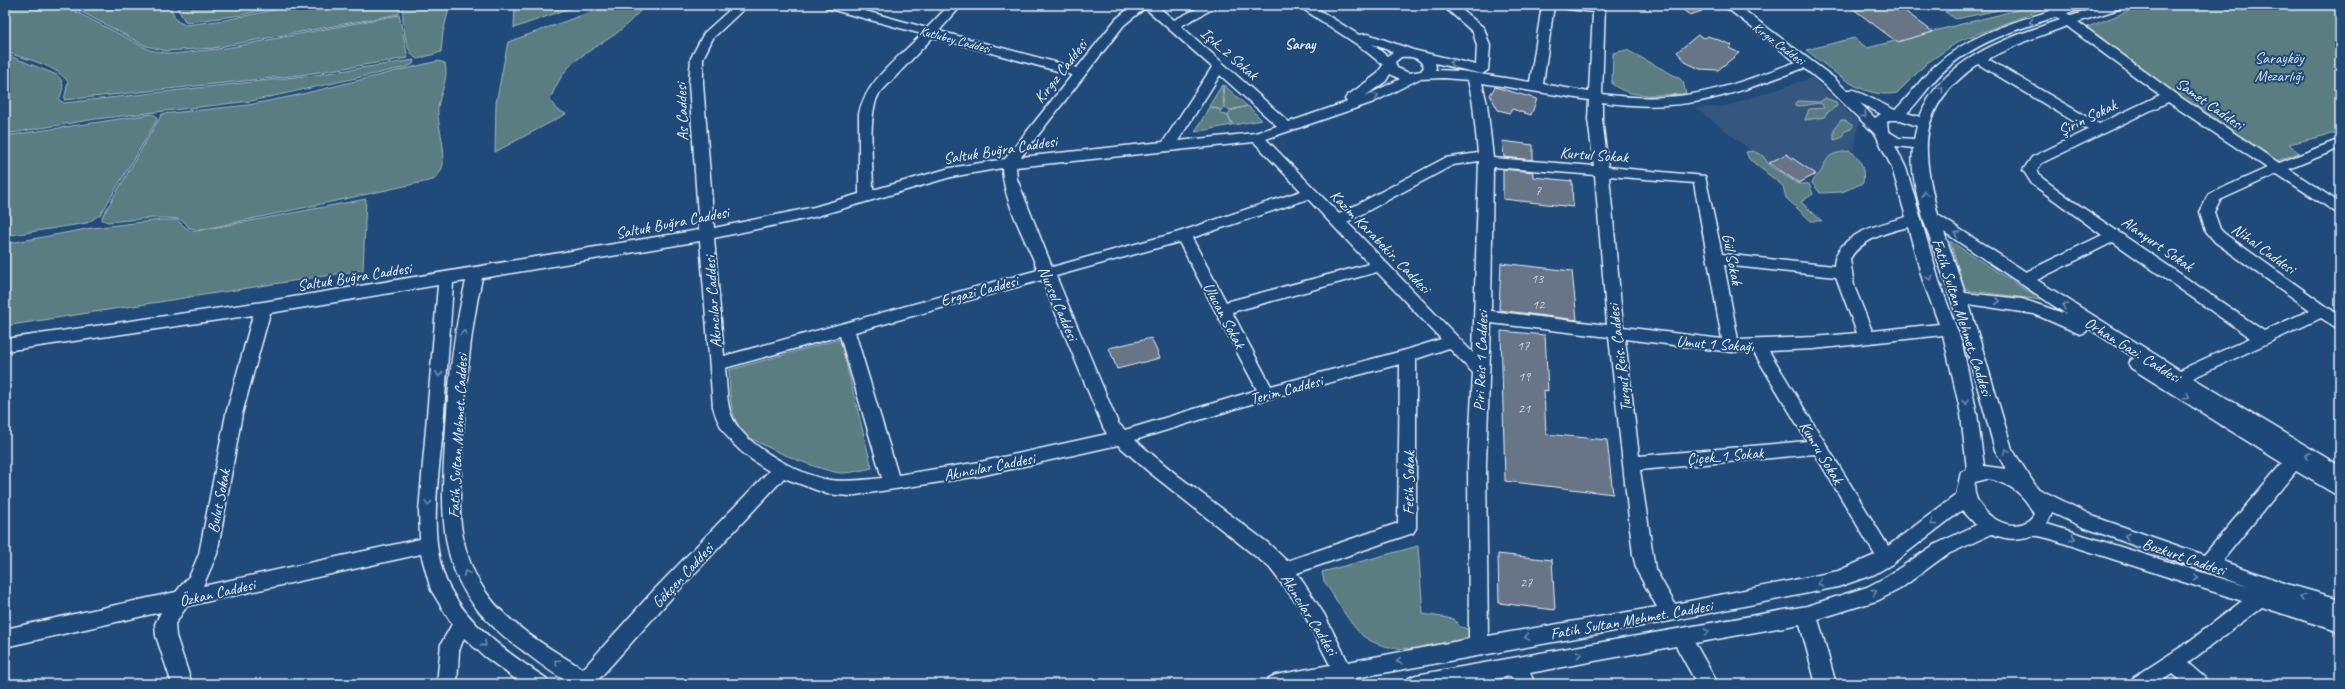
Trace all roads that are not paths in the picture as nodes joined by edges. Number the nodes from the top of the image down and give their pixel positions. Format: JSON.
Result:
{"nodes":[{"id":1,"x":742,"y":5,"type":"edge"},
{"id":2,"x":830,"y":5,"type":"edge"},
{"id":3,"x":956,"y":5,"type":"edge"},
{"id":4,"x":1141,"y":5,"type":"edge"},
{"id":5,"x":1149,"y":5,"type":"edge"},
{"id":6,"x":1214,"y":5,"type":"edge"},
{"id":7,"x":1303,"y":5,"type":"edge"},
{"id":8,"x":1448,"y":5,"type":"edge"},
{"id":9,"x":1548,"y":5,"type":"edge"},
{"id":10,"x":1568,"y":5,"type":"edge"},
{"id":11,"x":1729,"y":5,"type":"edge"},
{"id":12,"x":2082,"y":5,"type":"edge"},
{"id":13,"x":2118,"y":5,"type":"edge"},
{"id":14,"x":1599,"y":7,"type":"edge"},
{"id":15,"x":2061,"y":14,"type":"edge"},
{"id":16,"x":1323,"y":17,"type":"junction"},
{"id":17,"x":1172,"y":26,"type":"junction"},
{"id":18,"x":930,"y":32,"type":"junction"},
{"id":19,"x":1417,"y":54,"type":"junction"},
{"id":20,"x":1979,"y":59,"type":"junction"},
{"id":21,"x":1805,"y":63,"type":"junction"},
{"id":22,"x":1389,"y":65,"type":"junction"},
{"id":23,"x":1219,"y":66,"type":"junction"},
{"id":24,"x":1080,"y":73,"type":"junction"},
{"id":25,"x":1478,"y":74,"type":"junction"},
{"id":26,"x":1418,"y":77,"type":"junction"},
{"id":27,"x":1829,"y":81,"type":"junction"},
{"id":28,"x":1533,"y":85,"type":"junction"},
{"id":29,"x":2169,"y":96,"type":"junction"},
{"id":30,"x":1595,"y":97,"type":"junction"},
{"id":31,"x":1864,"y":101,"type":"junction"},
{"id":32,"x":1910,"y":101,"type":"junction"},
{"id":33,"x":1339,"y":109,"type":"junction"},
{"id":34,"x":1895,"y":114,"type":"junction"},
{"id":35,"x":1924,"y":124,"type":"junction"},
{"id":36,"x":1288,"y":128,"type":"junction"},
{"id":37,"x":2099,"y":130,"type":"junction"},
{"id":38,"x":1881,"y":132,"type":"junction"},
{"id":39,"x":1257,"y":138,"type":"junction"},
{"id":40,"x":1920,"y":143,"type":"junction"},
{"id":41,"x":2340,"y":143,"type":"edge"},
{"id":42,"x":1167,"y":147,"type":"junction"},
{"id":43,"x":1486,"y":159,"type":"junction"},
{"id":44,"x":1009,"y":163,"type":"junction"},
{"id":45,"x":2275,"y":168,"type":"junction"},
{"id":46,"x":1602,"y":171,"type":"junction"},
{"id":47,"x":2033,"y":176,"type":"joint"},
{"id":48,"x":1700,"y":179,"type":"joint"},
{"id":49,"x":1310,"y":192,"type":"junction"},
{"id":50,"x":866,"y":198,"type":"junction"},
{"id":51,"x":2340,"y":210,"type":"edge"},
{"id":52,"x":1930,"y":217,"type":"junction"},
{"id":53,"x":1914,"y":220,"type":"junction"},
{"id":54,"x":1337,"y":221,"type":"junction"},
{"id":55,"x":707,"y":234,"type":"junction"},
{"id":56,"x":2114,"y":235,"type":"junction"},
{"id":57,"x":1183,"y":236,"type":"junction"},
{"id":58,"x":1714,"y":259,"type":"junction"},
{"id":59,"x":1380,"y":266,"type":"junction"},
{"id":60,"x":1046,"y":272,"type":"junction"},
{"id":61,"x":1843,"y":272,"type":"junction"},
{"id":62,"x":475,"y":274,"type":"junction"},
{"id":63,"x":446,"y":279,"type":"junction"},
{"id":64,"x":2025,"y":279,"type":"junction"},
{"id":65,"x":1959,"y":298,"type":"junction"},
{"id":66,"x":263,"y":308,"type":"junction"},
{"id":67,"x":1222,"y":309,"type":"junction"},
{"id":68,"x":2322,"y":311,"type":"junction"},
{"id":69,"x":1482,"y":316,"type":"junction"},
{"id":70,"x":2340,"y":324,"type":"edge"},
{"id":71,"x":846,"y":328,"type":"junction"},
{"id":72,"x":1949,"y":329,"type":"junction"},
{"id":73,"x":1616,"y":334,"type":"junction"},
{"id":74,"x":1867,"y":338,"type":"junction"},
{"id":75,"x":2264,"y":339,"type":"junction"},
{"id":76,"x":1452,"y":341,"type":"junction"},
{"id":77,"x":5,"y":345,"type":"edge"},
{"id":78,"x":1731,"y":346,"type":"junction"},
{"id":79,"x":1759,"y":347,"type":"junction"},
{"id":80,"x":1408,"y":356,"type":"junction"},
{"id":81,"x":717,"y":364,"type":"junction"},
{"id":82,"x":1479,"y":369,"type":"junction"},
{"id":83,"x":2173,"y":380,"type":"junction"},
{"id":84,"x":1268,"y":393,"type":"junction"},
{"id":85,"x":1121,"y":438,"type":"junction"},
{"id":86,"x":1819,"y":448,"type":"junction"},
{"id":87,"x":2293,"y":462,"type":"junction"},
{"id":88,"x":1631,"y":464,"type":"junction"},
{"id":89,"x":781,"y":470,"type":"junction"},
{"id":90,"x":1976,"y":474,"type":"junction"},
{"id":91,"x":2340,"y":475,"type":"edge"},
{"id":92,"x":892,"y":483,"type":"junction"},
{"id":93,"x":2028,"y":489,"type":"junction"},
{"id":94,"x":2340,"y":490,"type":"edge"},
{"id":95,"x":1964,"y":499,"type":"junction"},
{"id":96,"x":1991,"y":526,"type":"junction"},
{"id":97,"x":2035,"y":529,"type":"junction"},
{"id":98,"x":428,"y":545,"type":"junction"},
{"id":99,"x":1886,"y":558,"type":"junction"},
{"id":100,"x":2208,"y":564,"type":"junction"},
{"id":101,"x":1284,"y":570,"type":"junction"},
{"id":102,"x":2259,"y":598,"type":"junction"},
{"id":103,"x":181,"y":600,"type":"junction"},
{"id":104,"x":2340,"y":607,"type":"edge"},
{"id":105,"x":1670,"y":613,"type":"junction"},
{"id":106,"x":1807,"y":614,"type":"junction"},
{"id":107,"x":2340,"y":624,"type":"edge"},
{"id":108,"x":465,"y":625,"type":"junction"},
{"id":109,"x":1681,"y":637,"type":"junction"},
{"id":110,"x":5,"y":638,"type":"edge"},
{"id":111,"x":1479,"y":646,"type":"junction"},
{"id":112,"x":2173,"y":662,"type":"junction"},
{"id":113,"x":1516,"y":665,"type":"junction"},
{"id":114,"x":1345,"y":678,"type":"edge"},
{"id":115,"x":587,"y":682,"type":"edge"},
{"id":116,"x":182,"y":684,"type":"edge"},
{"id":117,"x":447,"y":684,"type":"edge"},
{"id":118,"x":539,"y":684,"type":"edge"},
{"id":119,"x":1276,"y":684,"type":"edge"},
{"id":120,"x":1416,"y":684,"type":"edge"},
{"id":121,"x":1525,"y":684,"type":"edge"},
{"id":122,"x":1708,"y":684,"type":"edge"},
{"id":123,"x":1826,"y":684,"type":"edge"},
{"id":124,"x":2140,"y":684,"type":"edge"},
{"id":125,"x":2198,"y":684,"type":"edge"}],
"edges":[{"from":1,"to":55,"type":"street","name":"As Caddesi"},
{"from":2,"to":18,"type":"street","name":"Kutlubey Caddesi"},
{"from":3,"to":18,"type":"street"},
{"from":4,"to":24,"type":"street","name":"Kırgız Caddesi"},
{"from":5,"to":17,"type":"street","name":"Işık_2 Sokak"},
{"from":6,"to":17,"type":"street"},
{"from":7,"to":16,"type":"street"},
{"from":8,"to":25,"type":"street"},
{"from":9,"to":28,"type":"street"},
{"from":10,"to":14,"type":"street"},
{"from":11,"to":21,"type":"street","name":"Kırgız Caddesi"},
{"from":12,"to":15,"type":"street","name":"Fatih Sultan Mehmet. Caddesi"},
{"from":13,"to":15,"type":"street","name":"Fatih Sultan Mehmet. Caddesi"},
{"from":14,"to":30,"type":"street","name":"Turgut Reis. Caddesi"},
{"from":15,"to":20,"type":"street","name":"Fatih Sultan Mehmet. Caddesi"},
{"from":15,"to":29,"type":"street","name":"Samet Caddesi"},
{"from":15,"to":32,"type":"street","name":"Fatih Sultan Mehmet. Caddesi","one_way":true},
{"from":16,"to":19,"type":"street"},
{"from":16,"to":22,"type":"street"},
{"from":17,"to":23,"type":"street","name":"Işık_2 Sokak"},
{"from":18,"to":24,"type":"street","name":"Kutlubey Caddesi"},
{"from":18,"to":50,"type":"street"},
{"from":19,"to":22,"type":"street"},
{"from":25,"to":19,"type":"street","one_way":true},
{"from":19,"to":26,"type":"street"},
{"from":35,"to":20,"type":"street","name":"Fatih Sultan Mehmet. Caddesi","one_way":true},
{"from":20,"to":37,"type":"street"},
{"from":21,"to":27,"type":"street","name":"Kırgız Caddesi"},
{"from":21,"to":30,"type":"street"},
{"from":22,"to":26,"type":"street"},
{"from":22,"to":33,"type":"street","name":"Saltuk Buğra Caddesi"},
{"from":23,"to":36,"type":"street","name":"Işık_2 Sokak"},
{"from":23,"to":42,"type":"street"},
{"from":24,"to":44,"type":"street","name":"Kırgız Caddesi"},
{"from":25,"to":26,"type":"street"},
{"from":25,"to":28,"type":"street"},
{"from":25,"to":43,"type":"street","name":"Piri Reis 1 Caddesi"},
{"from":33,"to":26,"type":"street","name":"Saltuk Buğra Caddesi","one_way":true},
{"from":27,"to":31,"type":"street","name":"Kırgız Caddesi"},
{"from":27,"to":38,"type":"street","name":"Kırgız Caddesi","one_way":true},
{"from":28,"to":30,"type":"street"},
{"from":29,"to":37,"type":"street","name":"Şirin Sokak"},
{"from":29,"to":45,"type":"street","name":"Samet Caddesi"},
{"from":30,"to":46,"type":"street","name":"Turgut Reis. Caddesi"},
{"from":31,"to":32,"type":"street"},
{"from":31,"to":34,"type":"street","name":"Kırgız Caddesi"},
{"from":32,"to":34,"type":"street","name":"Fatih Sultan Mehmet. Caddesi"},
{"from":33,"to":36,"type":"street","name":"Saltuk Buğra Caddesi"},
{"from":34,"to":35,"type":"street"},
{"from":34,"to":38,"type":"street","name":"Fatih Sultan Mehmet. Caddesi"},
{"from":35,"to":40,"type":"street","name":"Fatih Sultan Mehmet. Caddesi"},
{"from":36,"to":39,"type":"street","name":"Saltuk Buğra Caddesi"},
{"from":37,"to":47,"type":"street","name":"Şirin Sokak"},
{"from":38,"to":40,"type":"street"},
{"from":38,"to":53,"type":"street","name":"Fatih Sultan Mehmet. Caddesi"},
{"from":39,"to":42,"type":"street","name":"Saltuk Buğra Caddesi"},
{"from":39,"to":49,"type":"street","name":"Kazım Karabekir. Caddesi"},
{"from":52,"to":40,"type":"street","name":"Fatih Sultan Mehmet. Caddesi","one_way":true},
{"from":41,"to":45,"type":"street","name":"Nihal Caddesi"},
{"from":42,"to":44,"type":"street","name":"Saltuk Buğra Caddesi"},
{"from":43,"to":46,"type":"street","name":"Kurtul Sokak"},
{"from":43,"to":54,"type":"street","name":"Kurtul Sokak"},
{"from":43,"to":69,"type":"street","name":"Piri Reis 1 Caddesi"},
{"from":44,"to":50,"type":"street","name":"Saltuk Buğra Caddesi"},
{"from":44,"to":60,"type":"street","name":"Nursel Caddesi"},
{"from":45,"to":51,"type":"street","name":"Samet Caddesi"},
{"from":45,"to":68,"type":"street","name":"Nihal Caddesi"},
{"from":46,"to":48,"type":"street","name":"Kurtul Sokak"},
{"from":46,"to":73,"type":"street","name":"Turgut Reis. Caddesi"},
{"from":47,"to":56,"type":"street","name":"Alanyurt Sokak"},
{"from":48,"to":58,"type":"street","name":"Gül Sokak"},
{"from":49,"to":54,"type":"street","name":"Kazım Karabekir. Caddesi"},
{"from":49,"to":57,"type":"street","name":"Ergazi Caddesi"},
{"from":50,"to":55,"type":"street","name":"Saltuk Buğra Caddesi"},
{"from":64,"to":52,"type":"street","name":"Orhan Gazi. Caddesi","one_way":true},
{"from":52,"to":65,"type":"street","name":"Fatih Sultan Mehmet. Caddesi"},
{"from":53,"to":61,"type":"street"},
{"from":53,"to":72,"type":"street","name":"Fatih Sultan Mehmet. Caddesi","one_way":true},
{"from":54,"to":59,"type":"street","name":"Kazım Karabekir. Caddesi"},
{"from":55,"to":62,"type":"street","name":"Saltuk Buğra Caddesi"},
{"from":55,"to":81,"type":"street","name":"Akıncılar Caddesi"},
{"from":56,"to":64,"type":"street"},
{"from":56,"to":75,"type":"street","name":"Alanyurt Sokak"},
{"from":57,"to":60,"type":"street","name":"Ergazi Caddesi"},
{"from":57,"to":67,"type":"street","name":"Ulucan Sokak"},
{"from":58,"to":61,"type":"street"},
{"from":58,"to":78,"type":"street","name":"Gül Sokak"},
{"from":59,"to":67,"type":"street"},
{"from":59,"to":76,"type":"street","name":"Kazım Karabekir. Caddesi"},
{"from":60,"to":71,"type":"street","name":"Ergazi Caddesi"},
{"from":60,"to":85,"type":"street","name":"Nursel Caddesi"},
{"from":61,"to":74,"type":"street"},
{"from":62,"to":63,"type":"street","name":"Saltuk Buğra Caddesi"},
{"from":115,"to":62,"type":"street","name":"Fatih Sultan Mehmet. Caddesi","one_way":true},
{"from":63,"to":66,"type":"street","name":"Saltuk Buğra Caddesi"},
{"from":63,"to":98,"type":"street","name":"Fatih Sultan Mehmet. Caddesi","one_way":true},
{"from":83,"to":64,"type":"street","name":"Orhan Gazi. Caddesi","one_way":true},
{"from":65,"to":83,"type":"street","name":"Orhan Gazi. Caddesi","one_way":true},
{"from":93,"to":65,"type":"street","name":"Fatih Sultan Mehmet. Caddesi","one_way":true},
{"from":66,"to":77,"type":"street","name":"Saltuk Buğra Caddesi"},
{"from":66,"to":103,"type":"street","name":"Bulut Sokak"},
{"from":67,"to":84,"type":"street","name":"Ulucan Sokak"},
{"from":68,"to":70,"type":"street","name":"Nihal Caddesi"},
{"from":68,"to":75,"type":"street"},
{"from":69,"to":73,"type":"street","name":"Umut 1 Sokağı"},
{"from":69,"to":82,"type":"street","name":"Piri Reis 1 Caddesi"},
{"from":71,"to":81,"type":"street","name":"Ergazi Caddesi"},
{"from":71,"to":92,"type":"street"},
{"from":72,"to":74,"type":"street","name":"Umut 1 Sokağı"},
{"from":72,"to":90,"type":"street","name":"Fatih Sultan Mehmet. Caddesi","one_way":true},
{"from":73,"to":78,"type":"street","name":"Umut 1 Sokağı"},
{"from":73,"to":88,"type":"street","name":"Turgut Reis. Caddesi"},
{"from":74,"to":79,"type":"street","name":"Umut 1 Sokağı"},
{"from":75,"to":83,"type":"street"},
{"from":76,"to":80,"type":"street","name":"Terim Caddesi"},
{"from":76,"to":82,"type":"street","name":"Kazım Karabekir. Caddesi"},
{"from":78,"to":79,"type":"street","name":"Umut 1 Sokağı"},
{"from":79,"to":86,"type":"street","name":"Kumru Sokak"},
{"from":80,"to":84,"type":"street","name":"Terim Caddesi"},
{"from":80,"to":101,"type":"street","name":"Fetih Sokak"},
{"from":81,"to":89,"type":"street","name":"Akıncılar Caddesi"},
{"from":82,"to":111,"type":"street","name":"Piri Reis 1 Caddesi"},
{"from":83,"to":87,"type":"street","name":"Orhan Gazi. Caddesi","one_way":true},
{"from":91,"to":83,"type":"street","name":"Orhan Gazi. Caddesi","one_way":true},
{"from":84,"to":85,"type":"street","name":"Terim Caddesi"},
{"from":85,"to":92,"type":"street","name":"Akıncılar Caddesi"},
{"from":85,"to":101,"type":"street","name":"Akıncılar Caddesi"},
{"from":86,"to":88,"type":"street","name":"Çiçek_1 Sokak"},
{"from":86,"to":99,"type":"street","name":"Kumru Sokak"},
{"from":87,"to":94,"type":"street","name":"Orhan Gazi. Caddesi"},
{"from":87,"to":100,"type":"street"},
{"from":88,"to":105,"type":"street","name":"Turgut Reis. Caddesi"},
{"from":89,"to":92,"type":"street","name":"Akıncılar Caddesi"},
{"from":89,"to":115,"type":"street","name":"Gökçen Caddesi"},
{"from":90,"to":93,"type":"street"},
{"from":90,"to":95,"type":"street"},
{"from":93,"to":97,"type":"street","name":"Fatih Sultan Mehmet. Caddesi"},
{"from":100,"to":93,"type":"street","name":"Bozkurt Caddesi","one_way":true},
{"from":95,"to":96,"type":"street"},
{"from":95,"to":99,"type":"street","name":"Fatih Sultan Mehmet. Caddesi","one_way":true},
{"from":96,"to":97,"type":"street"},
{"from":106,"to":96,"type":"street","name":"Fatih Sultan Mehmet. Caddesi","one_way":true},
{"from":97,"to":102,"type":"street","name":"Bozkurt Caddesi","one_way":true},
{"from":98,"to":103,"type":"street","name":"Özkan Caddesi"},
{"from":98,"to":108,"type":"street","name":"Fatih Sultan Mehmet. Caddesi"},
{"from":99,"to":105,"type":"street","name":"Fatih Sultan Mehmet. Caddesi","one_way":true},
{"from":104,"to":100,"type":"street","name":"Bozkurt Caddesi","one_way":true},
{"from":101,"to":114,"type":"street","name":"Akıncılar Caddesi"},
{"from":102,"to":107,"type":"street","name":"Bozkurt Caddesi"},
{"from":102,"to":112,"type":"street"},
{"from":103,"to":110,"type":"street","name":"Özkan Caddesi"},
{"from":103,"to":116,"type":"street","name":"Bulut Sokak"},
{"from":105,"to":111,"type":"street","name":"Fatih Sultan Mehmet. Caddesi","one_way":true},
{"from":109,"to":106,"type":"street","name":"Fatih Sultan Mehmet. Caddesi","one_way":true},
{"from":106,"to":123,"type":"street"},
{"from":108,"to":117,"type":"street"},
{"from":108,"to":118,"type":"street","name":"Fatih Sultan Mehmet. Caddesi","one_way":true},
{"from":113,"to":109,"type":"street","name":"Fatih Sultan Mehmet. Caddesi","one_way":true},
{"from":109,"to":122,"type":"street"},
{"from":111,"to":114,"type":"street","name":"Fatih Sultan Mehmet. Caddesi","one_way":true},
{"from":112,"to":124,"type":"street"},
{"from":112,"to":125,"type":"street"},
{"from":113,"to":120,"type":"street","name":"Fatih Sultan Mehmet. Caddesi"},
{"from":113,"to":121,"type":"street"},
{"from":114,"to":119,"type":"street","name":"Fatih Sultan Mehmet. Caddesi"}]}
